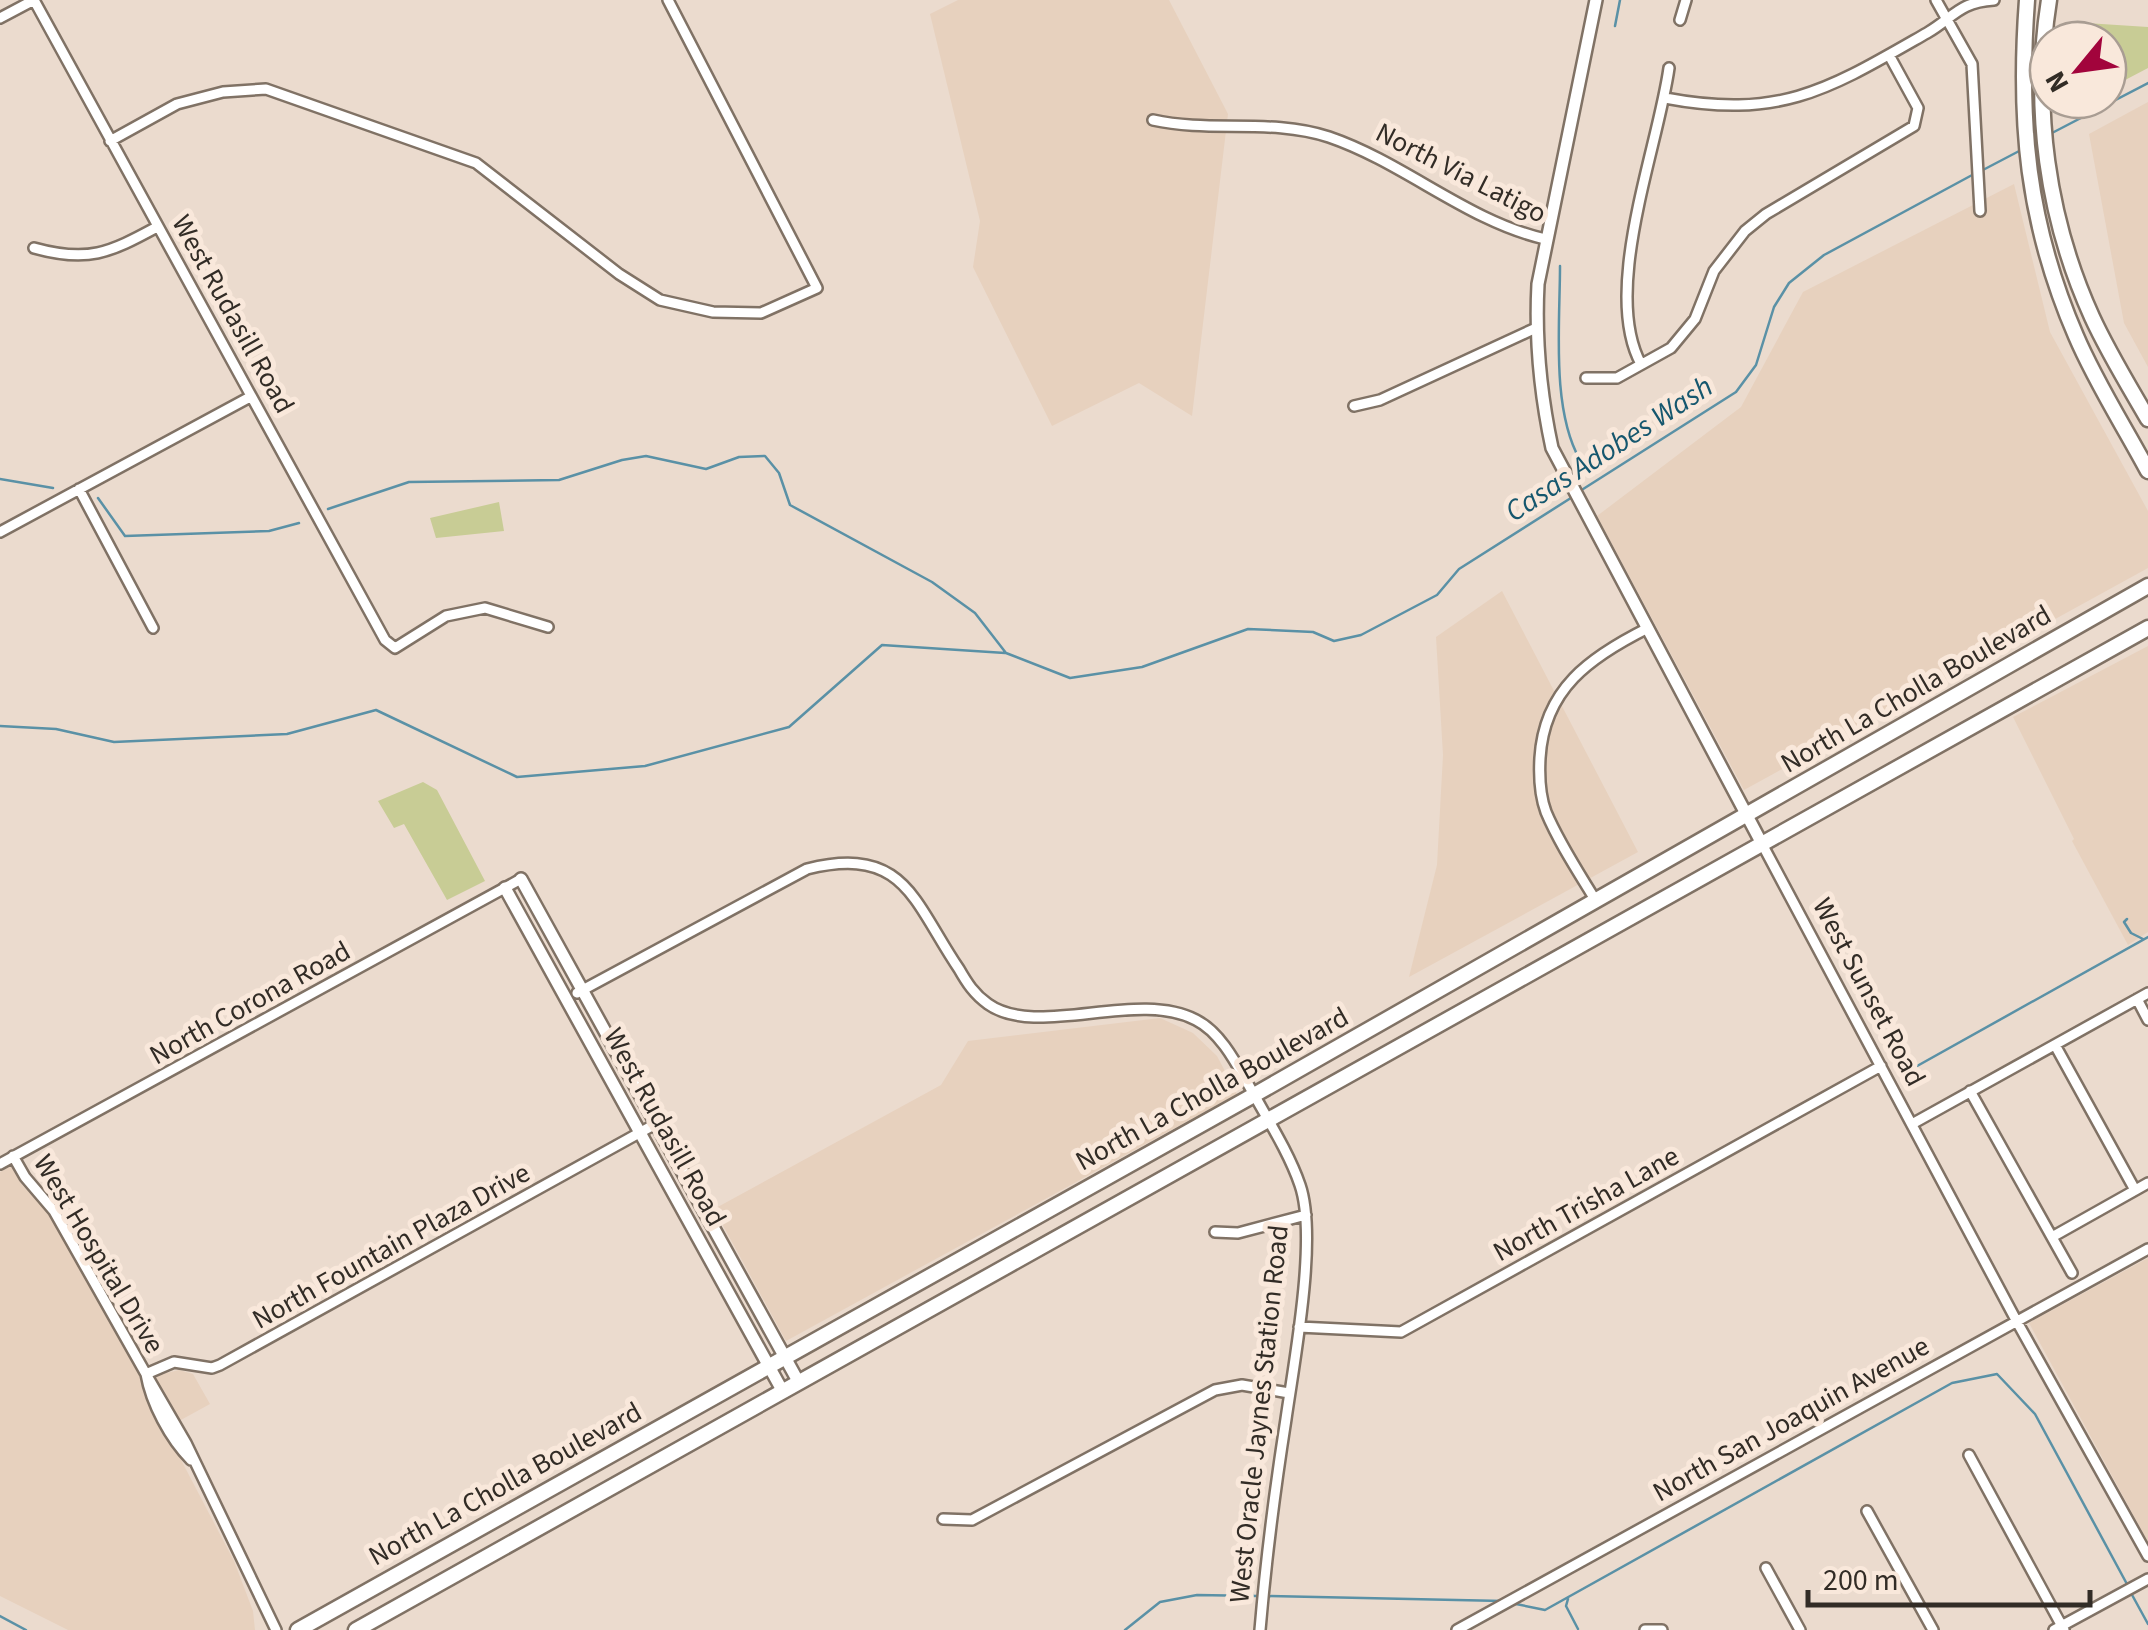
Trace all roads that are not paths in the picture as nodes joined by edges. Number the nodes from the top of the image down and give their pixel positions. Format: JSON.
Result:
{"nodes":[{"id":1,"x":34,"y":0,"type":"edge"},
{"id":2,"x":668,"y":0,"type":"edge"},
{"id":3,"x":1596,"y":0,"type":"edge"},
{"id":4,"x":1686,"y":0,"type":"edge"},
{"id":5,"x":1936,"y":0,"type":"edge"},
{"id":6,"x":1994,"y":0,"type":"edge"},
{"id":7,"x":2028,"y":0,"type":"edge"},
{"id":8,"x":2048,"y":2,"type":"edge"},
{"id":9,"x":1946,"y":16,"type":"junction"},
{"id":10,"x":0,"y":18,"type":"edge"},
{"id":11,"x":1680,"y":20,"type":"dead end"},
{"id":12,"x":1889,"y":55,"type":"junction"},
{"id":13,"x":1670,"y":68,"type":"dead end"},
{"id":14,"x":1665,"y":98,"type":"junction"},
{"id":15,"x":1153,"y":120,"type":"dead end"},
{"id":16,"x":110,"y":141,"type":"junction"},
{"id":17,"x":1980,"y":211,"type":"dead end"},
{"id":18,"x":157,"y":227,"type":"junction"},
{"id":19,"x":1545,"y":238,"type":"junction"},
{"id":20,"x":34,"y":248,"type":"dead end"},
{"id":21,"x":1536,"y":328,"type":"junction"},
{"id":22,"x":1641,"y":364,"type":"junction"},
{"id":23,"x":1586,"y":378,"type":"dead end"},
{"id":24,"x":250,"y":397,"type":"junction"},
{"id":25,"x":1354,"y":406,"type":"dead end"},
{"id":26,"x":2148,"y":419,"type":"edge"},
{"id":27,"x":1552,"y":448,"type":"joint"},
{"id":28,"x":2148,"y":471,"type":"edge"},
{"id":29,"x":79,"y":489,"type":"junction"},
{"id":30,"x":0,"y":532,"type":"edge"},
{"id":31,"x":2148,"y":586,"type":"edge"},
{"id":32,"x":153,"y":628,"type":"dead end"},
{"id":33,"x":548,"y":628,"type":"dead end"},
{"id":34,"x":1648,"y":628,"type":"junction"},
{"id":35,"x":2148,"y":628,"type":"edge"},
{"id":36,"x":1746,"y":814,"type":"junction"},
{"id":37,"x":1761,"y":842,"type":"junction"},
{"id":38,"x":521,"y":879,"type":"joint"},
{"id":39,"x":505,"y":888,"type":"junction"},
{"id":40,"x":1596,"y":902,"type":"junction"},
{"id":41,"x":580,"y":992,"type":"junction"},
{"id":42,"x":2148,"y":993,"type":"edge"},
{"id":43,"x":2137,"y":999,"type":"junction"},
{"id":44,"x":2148,"y":1020,"type":"edge"},
{"id":45,"x":2054,"y":1044,"type":"junction"},
{"id":46,"x":1881,"y":1066,"type":"junction"},
{"id":47,"x":1970,"y":1091,"type":"junction"},
{"id":48,"x":1254,"y":1095,"type":"junction"},
{"id":49,"x":1266,"y":1118,"type":"junction"},
{"id":50,"x":1912,"y":1124,"type":"junction"},
{"id":51,"x":645,"y":1130,"type":"junction"},
{"id":52,"x":13,"y":1156,"type":"junction"},
{"id":53,"x":0,"y":1164,"type":"edge"},
{"id":54,"x":2148,"y":1182,"type":"edge"},
{"id":55,"x":2135,"y":1190,"type":"junction"},
{"id":56,"x":1306,"y":1214,"type":"junction"},
{"id":57,"x":1215,"y":1232,"type":"dead end"},
{"id":58,"x":2052,"y":1236,"type":"junction"},
{"id":59,"x":2148,"y":1249,"type":"edge"},
{"id":60,"x":2072,"y":1272,"type":"dead end"},
{"id":61,"x":2016,"y":1320,"type":"junction"},
{"id":62,"x":1299,"y":1328,"type":"junction"},
{"id":63,"x":784,"y":1356,"type":"junction"},
{"id":64,"x":768,"y":1364,"type":"junction"},
{"id":65,"x":146,"y":1374,"type":"junction"},
{"id":66,"x":798,"y":1381,"type":"junction"},
{"id":67,"x":782,"y":1390,"type":"junction"},
{"id":68,"x":1290,"y":1393,"type":"junction"},
{"id":69,"x":1969,"y":1454,"type":"dead end"},
{"id":70,"x":1867,"y":1511,"type":"dead end"},
{"id":71,"x":943,"y":1518,"type":"dead end"},
{"id":72,"x":2148,"y":1556,"type":"edge"},
{"id":73,"x":1766,"y":1568,"type":"dead end"},
{"id":74,"x":2148,"y":1579,"type":"edge"},
{"id":75,"x":2060,"y":1629,"type":"edge"},
{"id":76,"x":276,"y":1630,"type":"edge"},
{"id":77,"x":298,"y":1630,"type":"edge"},
{"id":78,"x":356,"y":1630,"type":"edge"},
{"id":79,"x":1260,"y":1630,"type":"edge"},
{"id":80,"x":1456,"y":1630,"type":"edge"},
{"id":81,"x":1800,"y":1630,"type":"edge"},
{"id":82,"x":1932,"y":1630,"type":"edge"}],
"edges":[{"from":1,"to":10,"type":"street"},
{"from":1,"to":16,"type":"street","name":"West Rudasill Road"},
{"from":2,"to":16,"type":"street"},
{"from":3,"to":19,"type":"street"},
{"from":4,"to":11,"type":"street"},
{"from":5,"to":9,"type":"street"},
{"from":6,"to":9,"type":"street"},
{"from":7,"to":8,"type":"street"},
{"from":7,"to":28,"type":"main road"},
{"from":8,"to":26,"type":"main road"},
{"from":9,"to":12,"type":"street"},
{"from":9,"to":17,"type":"street"},
{"from":12,"to":14,"type":"street"},
{"from":12,"to":22,"type":"street"},
{"from":13,"to":14,"type":"street"},
{"from":14,"to":22,"type":"street"},
{"from":15,"to":19,"type":"street","name":"North Via Latigo"},
{"from":16,"to":18,"type":"street","name":"West Rudasill Road"},
{"from":18,"to":20,"type":"street"},
{"from":18,"to":24,"type":"street","name":"West Rudasill Road"},
{"from":19,"to":21,"type":"street","name":"North Via Latigo"},
{"from":21,"to":25,"type":"street"},
{"from":21,"to":27,"type":"street","name":"North Via Latigo"},
{"from":22,"to":23,"type":"street"},
{"from":24,"to":29,"type":"street"},
{"from":24,"to":33,"type":"street","name":"West Rudasill Road"},
{"from":27,"to":34,"type":"street","name":"West Sunset Road"},
{"from":29,"to":30,"type":"street"},
{"from":29,"to":32,"type":"street"},
{"from":31,"to":36,"type":"main road","name":"North La Cholla Boulevard"},
{"from":34,"to":36,"type":"street","name":"West Sunset Road"},
{"from":34,"to":40,"type":"street"},
{"from":35,"to":37,"type":"main road","name":"North La Cholla Boulevard"},
{"from":36,"to":37,"type":"street","name":"West Sunset Road"},
{"from":36,"to":40,"type":"main road","name":"North La Cholla Boulevard"},
{"from":37,"to":46,"type":"street","name":"West Sunset Road"},
{"from":37,"to":49,"type":"main road","name":"North La Cholla Boulevard"},
{"from":38,"to":39,"type":"street","name":"North Corona Road"},
{"from":38,"to":41,"type":"street","name":"West Rudasill Road"},
{"from":39,"to":51,"type":"street","name":"West Rudasill Road"},
{"from":39,"to":52,"type":"street","name":"North Corona Road"},
{"from":40,"to":48,"type":"main road","name":"North La Cholla Boulevard"},
{"from":41,"to":48,"type":"street","name":"West Oracle Jaynes Station Road"},
{"from":41,"to":63,"type":"street","name":"West Rudasill Road"},
{"from":42,"to":43,"type":"street"},
{"from":43,"to":44,"type":"street"},
{"from":43,"to":45,"type":"street"},
{"from":45,"to":47,"type":"street"},
{"from":45,"to":55,"type":"street"},
{"from":46,"to":50,"type":"street","name":"West Sunset Road"},
{"from":46,"to":62,"type":"street","name":"North Trisha Lane"},
{"from":47,"to":50,"type":"street"},
{"from":47,"to":58,"type":"street"},
{"from":48,"to":49,"type":"street","name":"West Oracle Jaynes Station Road"},
{"from":48,"to":63,"type":"main road","name":"North La Cholla Boulevard"},
{"from":49,"to":56,"type":"street","name":"West Oracle Jaynes Station Road"},
{"from":49,"to":66,"type":"main road","name":"North La Cholla Boulevard"},
{"from":50,"to":61,"type":"street","name":"West Sunset Road"},
{"from":51,"to":64,"type":"street","name":"West Rudasill Road"},
{"from":51,"to":65,"type":"street","name":"North Fountain Plaza Drive"},
{"from":52,"to":53,"type":"street","name":"North Corona Road"},
{"from":52,"to":65,"type":"street","name":"West Hospital Drive"},
{"from":54,"to":55,"type":"street"},
{"from":55,"to":58,"type":"street"},
{"from":56,"to":57,"type":"street"},
{"from":56,"to":62,"type":"street","name":"West Oracle Jaynes Station Road"},
{"from":58,"to":60,"type":"street"},
{"from":59,"to":61,"type":"street","name":"North San Joaquin Avenue"},
{"from":61,"to":72,"type":"street","name":"West Sunset Road"},
{"from":61,"to":80,"type":"street","name":"North San Joaquin Avenue"},
{"from":62,"to":68,"type":"street","name":"West Oracle Jaynes Station Road"},
{"from":63,"to":64,"type":"main road","name":"North La Cholla Boulevard"},
{"from":63,"to":66,"type":"street","name":"West Rudasill Road"},
{"from":64,"to":67,"type":"street","name":"West Rudasill Road"},
{"from":64,"to":77,"type":"main road","name":"North La Cholla Boulevard"},
{"from":65,"to":76,"type":"street","name":"West Hospital Drive"},
{"from":66,"to":67,"type":"main road","name":"North La Cholla Boulevard"},
{"from":67,"to":78,"type":"main road","name":"North La Cholla Boulevard"},
{"from":68,"to":71,"type":"street"},
{"from":68,"to":79,"type":"street","name":"West Oracle Jaynes Station Road"},
{"from":69,"to":75,"type":"street"},
{"from":70,"to":82,"type":"street"},
{"from":73,"to":81,"type":"street"},
{"from":74,"to":75,"type":"street"}]}
